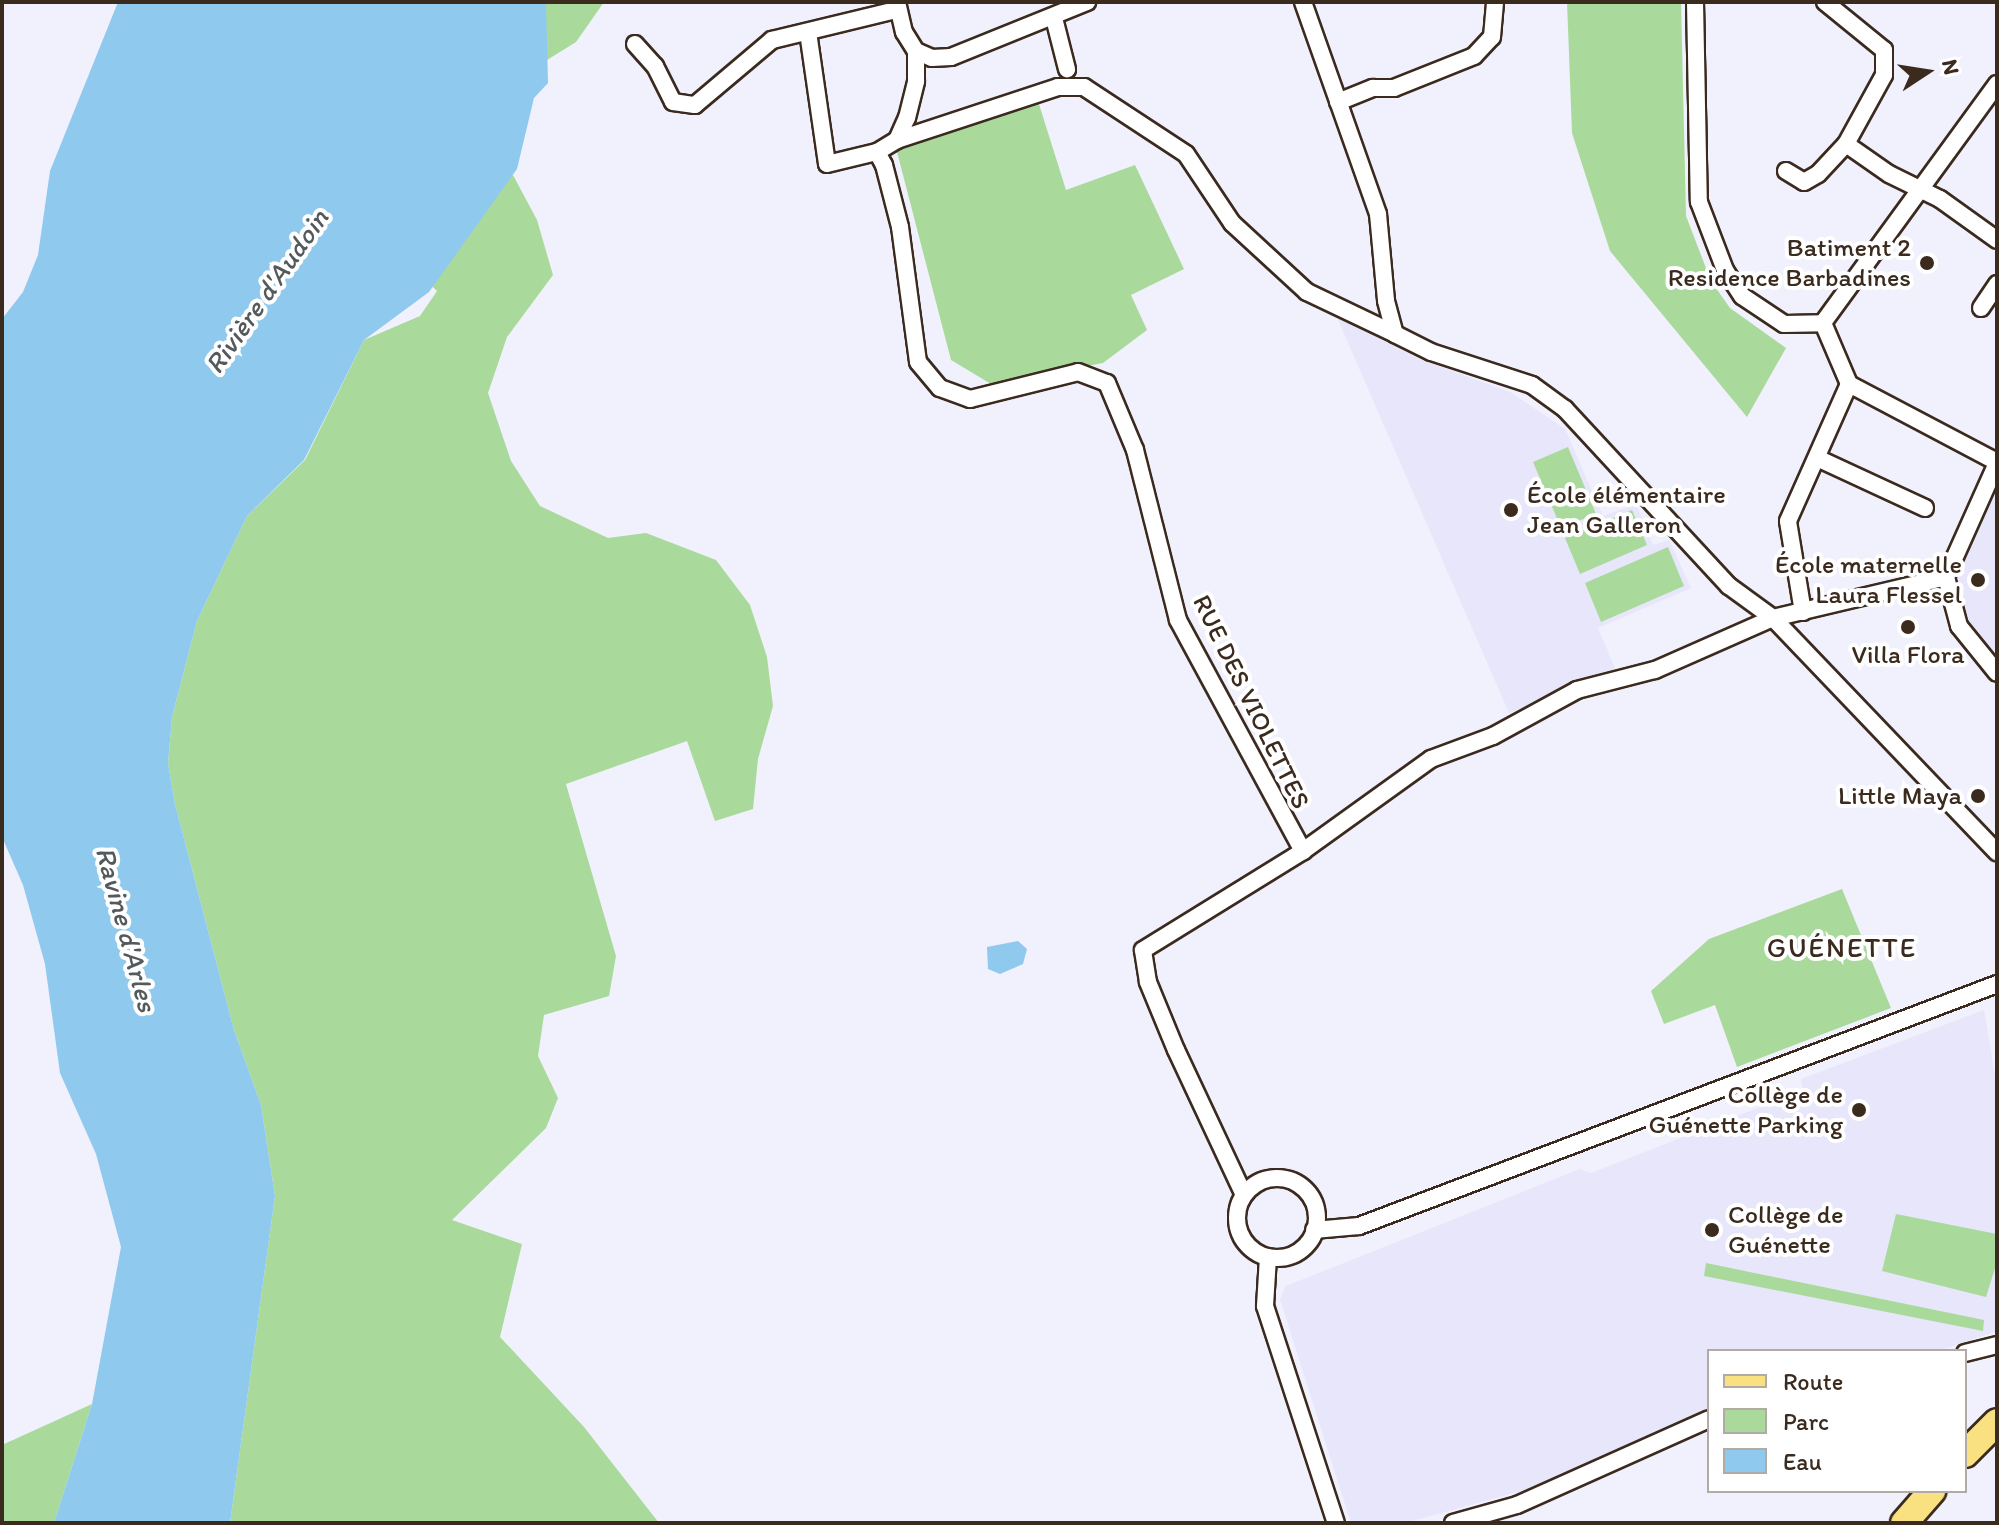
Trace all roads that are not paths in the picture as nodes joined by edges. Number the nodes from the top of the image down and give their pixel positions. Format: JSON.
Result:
{"nodes":[{"id":1,"x":1087,"y":2,"type":"edge"},
{"id":2,"x":1303,"y":2,"type":"edge"},
{"id":3,"x":1495,"y":2,"type":"edge"},
{"id":4,"x":1695,"y":2,"type":"edge"},
{"id":5,"x":1825,"y":2,"type":"edge"},
{"id":6,"x":897,"y":6,"type":"edge"},
{"id":7,"x":1054,"y":18,"type":"junction"},
{"id":8,"x":808,"y":32,"type":"junction"},
{"id":9,"x":635,"y":44,"type":"dead end"},
{"id":10,"x":916,"y":51,"type":"junction"},
{"id":11,"x":1067,"y":69,"type":"dead end"},
{"id":12,"x":1997,"y":84,"type":"edge"},
{"id":13,"x":1338,"y":102,"type":"junction"},
{"id":14,"x":897,"y":140,"type":"junction"},
{"id":15,"x":1846,"y":144,"type":"junction"},
{"id":16,"x":877,"y":152,"type":"junction"},
{"id":17,"x":1786,"y":171,"type":"dead end"},
{"id":18,"x":1918,"y":187,"type":"junction"},
{"id":19,"x":1997,"y":240,"type":"edge"},
{"id":20,"x":1997,"y":284,"type":"edge"},
{"id":21,"x":1981,"y":308,"type":"dead end"},
{"id":22,"x":1823,"y":323,"type":"junction"},
{"id":23,"x":1395,"y":334,"type":"junction"},
{"id":24,"x":1849,"y":384,"type":"junction"},
{"id":25,"x":1817,"y":458,"type":"junction"},
{"id":26,"x":1996,"y":469,"type":"edge"},
{"id":27,"x":1925,"y":508,"type":"dead end"},
{"id":28,"x":1946,"y":577,"type":"junction"},
{"id":29,"x":1803,"y":612,"type":"junction"},
{"id":30,"x":1773,"y":618,"type":"junction"},
{"id":31,"x":1997,"y":673,"type":"edge"},
{"id":32,"x":1303,"y":851,"type":"junction"},
{"id":33,"x":1997,"y":852,"type":"edge"},
{"id":34,"x":1997,"y":984,"type":"edge"},
{"id":35,"x":1244,"y":1195,"type":"junction"},
{"id":36,"x":1314,"y":1230,"type":"junction"},
{"id":37,"x":1268,"y":1257,"type":"junction"},
{"id":38,"x":1997,"y":1345,"type":"edge"},
{"id":39,"x":1967,"y":1352,"type":"edge"},
{"id":40,"x":1707,"y":1420,"type":"edge"},
{"id":41,"x":1997,"y":1422,"type":"edge"},
{"id":42,"x":1967,"y":1452,"type":"edge"},
{"id":43,"x":1930,"y":1493,"type":"edge"},
{"id":44,"x":1336,"y":1523,"type":"edge"},
{"id":45,"x":1453,"y":1523,"type":"edge"},
{"id":46,"x":1904,"y":1523,"type":"edge"}],
"edges":[{"from":1,"to":7,"type":"street"},
{"from":2,"to":13,"type":"street"},
{"from":3,"to":13,"type":"street"},
{"from":4,"to":22,"type":"street"},
{"from":5,"to":15,"type":"street"},
{"from":6,"to":8,"type":"street"},
{"from":6,"to":10,"type":"street"},
{"from":7,"to":10,"type":"street"},
{"from":7,"to":11,"type":"street"},
{"from":8,"to":9,"type":"street"},
{"from":8,"to":16,"type":"street"},
{"from":10,"to":14,"type":"street"},
{"from":12,"to":18,"type":"street"},
{"from":13,"to":23,"type":"street"},
{"from":14,"to":16,"type":"street"},
{"from":14,"to":23,"type":"street"},
{"from":15,"to":17,"type":"street"},
{"from":15,"to":18,"type":"street"},
{"from":16,"to":32,"type":"street","name":"RUE DES VIOLETTES"},
{"from":18,"to":19,"type":"street"},
{"from":18,"to":22,"type":"street"},
{"from":20,"to":21,"type":"street"},
{"from":22,"to":24,"type":"street"},
{"from":23,"to":30,"type":"street"},
{"from":24,"to":25,"type":"street"},
{"from":24,"to":26,"type":"street"},
{"from":25,"to":27,"type":"street"},
{"from":25,"to":29,"type":"street"},
{"from":26,"to":28,"type":"street"},
{"from":28,"to":29,"type":"street"},
{"from":28,"to":31,"type":"street"},
{"from":29,"to":30,"type":"street"},
{"from":30,"to":32,"type":"street"},
{"from":30,"to":33,"type":"street"},
{"from":32,"to":35,"type":"street"},
{"from":34,"to":36,"type":"street"},
{"from":35,"to":36,"type":"street"},
{"from":35,"to":37,"type":"street"},
{"from":36,"to":37,"type":"street"},
{"from":37,"to":44,"type":"street"},
{"from":38,"to":39,"type":"street"},
{"from":40,"to":45,"type":"street"},
{"from":41,"to":42,"type":"main road"},
{"from":43,"to":46,"type":"main road"}]}
